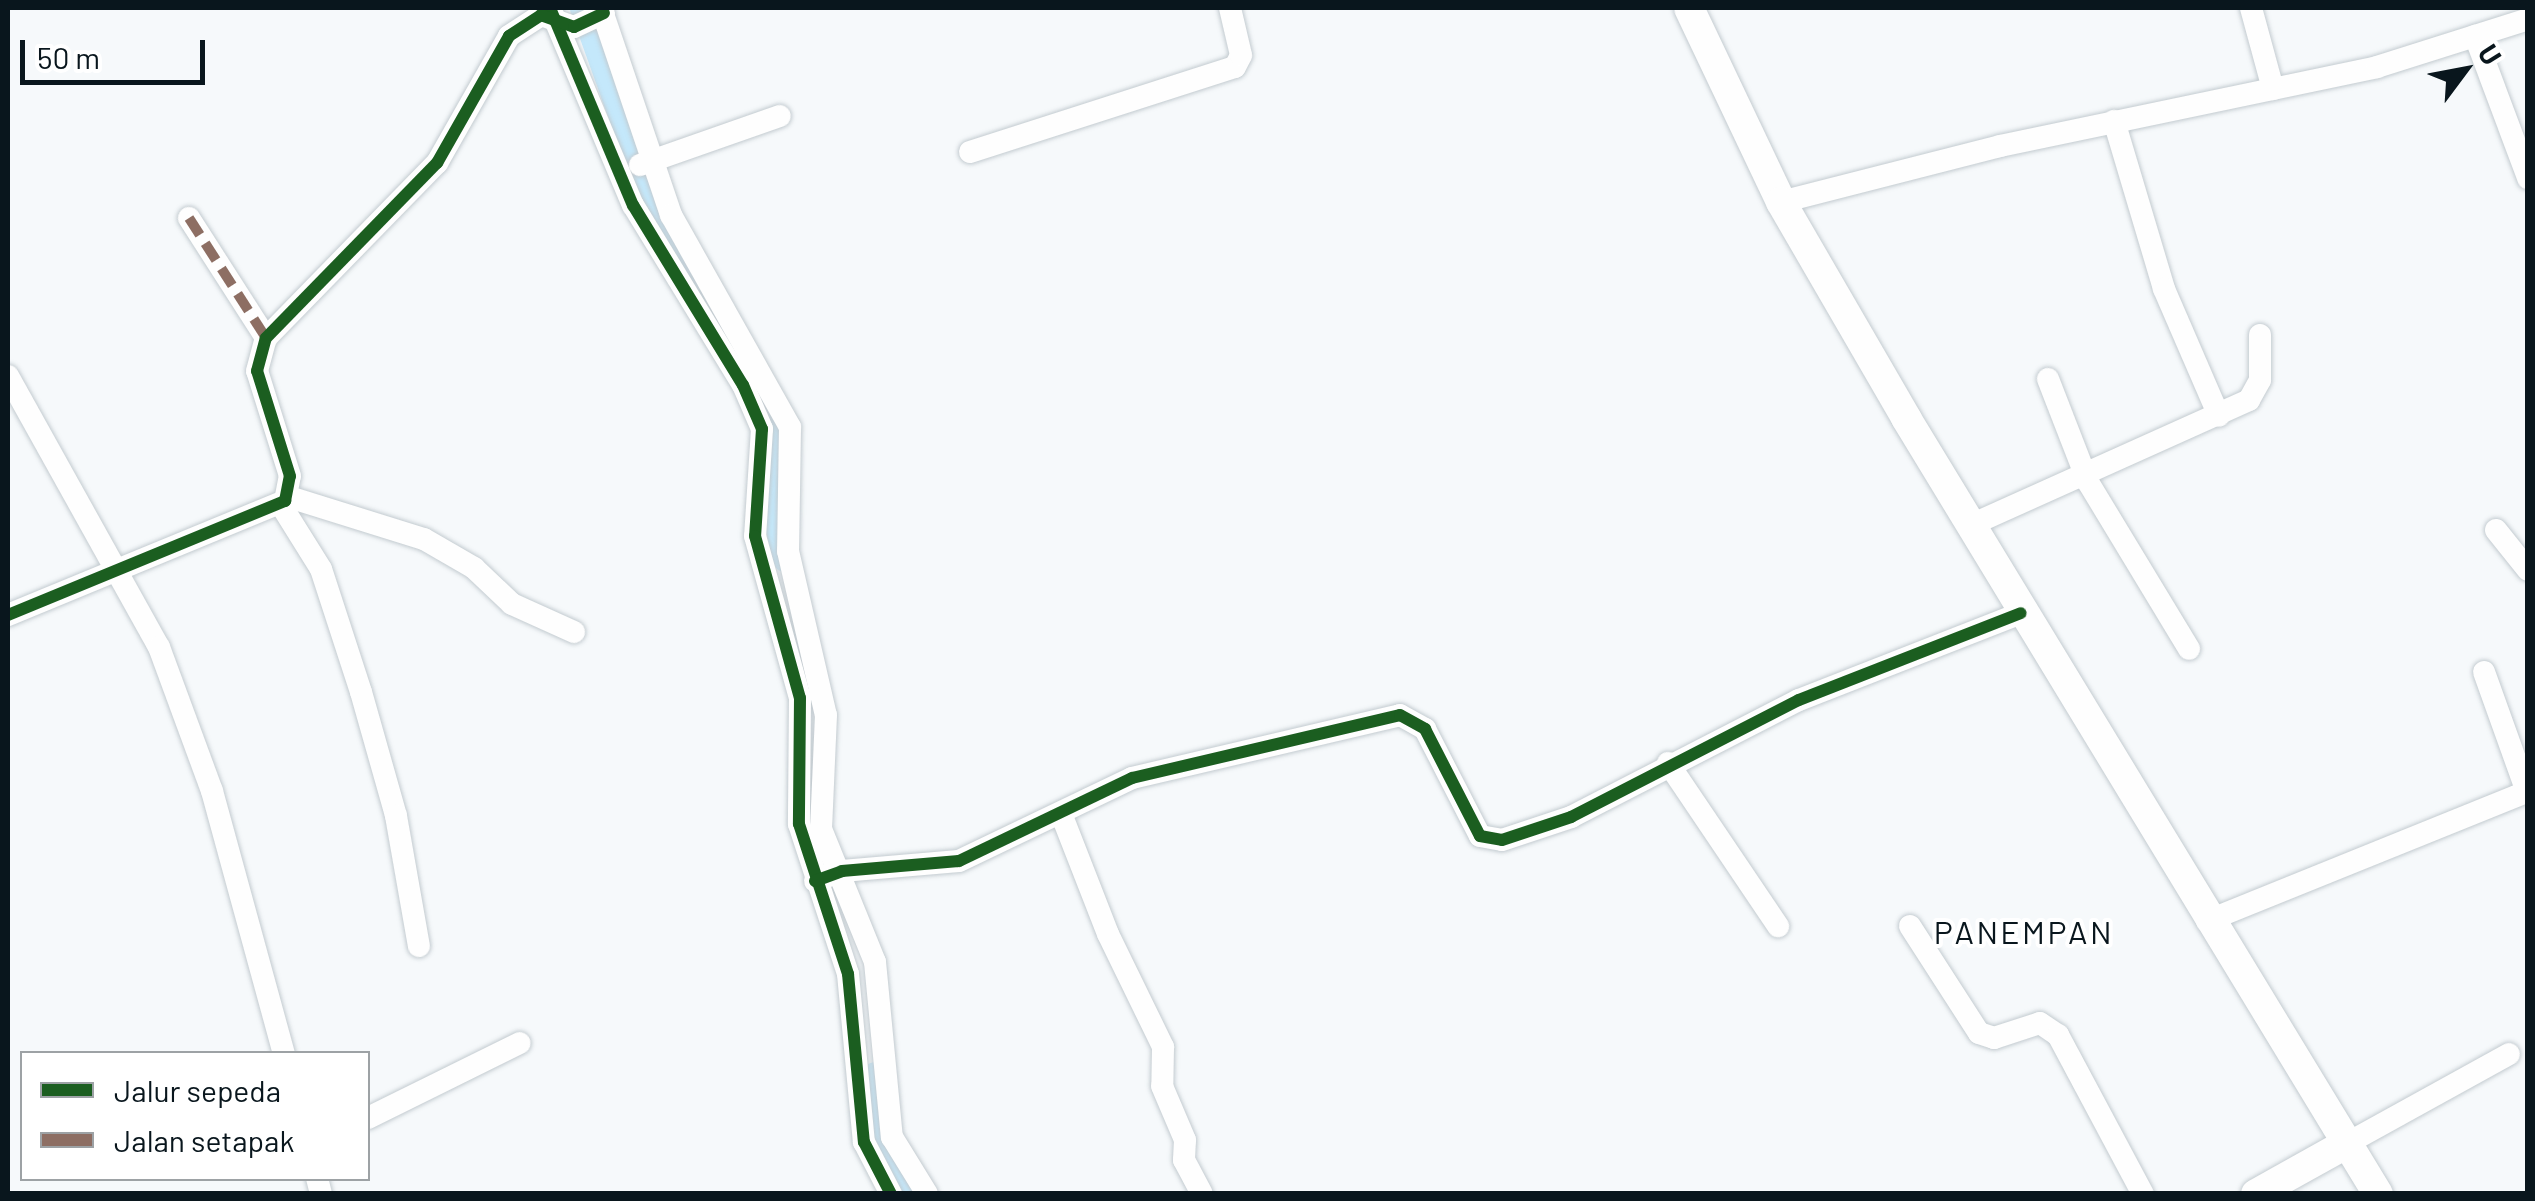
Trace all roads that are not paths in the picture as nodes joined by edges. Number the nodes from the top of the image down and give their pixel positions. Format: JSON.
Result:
{"nodes":[{"id":1,"x":1230,"y":8,"type":"edge"},
{"id":2,"x":1689,"y":8,"type":"edge"},
{"id":3,"x":2251,"y":8,"type":"edge"},
{"id":4,"x":579,"y":15,"type":"edge"},
{"id":5,"x":2528,"y":19,"type":"edge"},
{"id":6,"x":2474,"y":36,"type":"junction"},
{"id":7,"x":2273,"y":89,"type":"junction"},
{"id":8,"x":780,"y":116,"type":"dead end"},
{"id":9,"x":2114,"y":120,"type":"junction"},
{"id":10,"x":970,"y":152,"type":"dead end"},
{"id":11,"x":636,"y":167,"type":"junction"},
{"id":12,"x":2528,"y":178,"type":"edge"},
{"id":13,"x":1781,"y":202,"type":"junction"},
{"id":14,"x":189,"y":218,"type":"dead end"},
{"id":15,"x":258,"y":329,"type":"junction"},
{"id":16,"x":2260,"y":335,"type":"dead end"},
{"id":17,"x":8,"y":376,"type":"edge"},
{"id":18,"x":2048,"y":378,"type":"dead end"},
{"id":19,"x":2219,"y":416,"type":"junction"},
{"id":20,"x":777,"y":428,"type":"junction"},
{"id":21,"x":2084,"y":471,"type":"junction"},
{"id":22,"x":285,"y":501,"type":"junction"},
{"id":23,"x":1971,"y":525,"type":"junction"},
{"id":24,"x":2496,"y":530,"type":"dead end"},
{"id":25,"x":2526,"y":562,"type":"edge"},
{"id":26,"x":113,"y":572,"type":"junction"},
{"id":27,"x":2021,"y":613,"type":"junction"},
{"id":28,"x":8,"y":615,"type":"edge"},
{"id":29,"x":574,"y":632,"type":"dead end"},
{"id":30,"x":2189,"y":650,"type":"dead end"},
{"id":31,"x":2484,"y":672,"type":"dead end"},
{"id":32,"x":1668,"y":764,"type":"junction"},
{"id":33,"x":2527,"y":791,"type":"edge"},
{"id":34,"x":1062,"y":816,"type":"junction"},
{"id":35,"x":828,"y":876,"type":"junction"},
{"id":36,"x":2207,"y":921,"type":"junction"},
{"id":37,"x":1778,"y":926,"type":"dead end"},
{"id":38,"x":1910,"y":926,"type":"dead end"},
{"id":39,"x":419,"y":946,"type":"dead end"},
{"id":40,"x":520,"y":1044,"type":"dead end"},
{"id":41,"x":283,"y":1051,"type":"edge"},
{"id":42,"x":2509,"y":1054,"type":"dead end"},
{"id":43,"x":370,"y":1117,"type":"edge"},
{"id":44,"x":2346,"y":1144,"type":"junction"},
{"id":45,"x":891,"y":1194,"type":"edge"},
{"id":46,"x":926,"y":1194,"type":"edge"},
{"id":47,"x":1202,"y":1194,"type":"edge"},
{"id":48,"x":2143,"y":1194,"type":"edge"},
{"id":49,"x":2256,"y":1194,"type":"edge"},
{"id":50,"x":2378,"y":1194,"type":"edge"}],
"edges":[{"from":1,"to":10,"type":"street"},
{"from":2,"to":13,"type":"main road"},
{"from":3,"to":7,"type":"street"},
{"from":4,"to":11,"type":"street"},
{"from":4,"to":11,"type":"street"},
{"from":4,"to":15,"type":"street"},
{"from":5,"to":6,"type":"street"},
{"from":6,"to":7,"type":"street"},
{"from":6,"to":12,"type":"street"},
{"from":7,"to":9,"type":"street"},
{"from":8,"to":11,"type":"street"},
{"from":9,"to":13,"type":"street"},
{"from":9,"to":19,"type":"street"},
{"from":11,"to":20,"type":"street"},
{"from":11,"to":20,"type":"street"},
{"from":13,"to":23,"type":"main road"},
{"from":14,"to":15,"type":"street"},
{"from":15,"to":22,"type":"street"},
{"from":16,"to":19,"type":"street"},
{"from":17,"to":26,"type":"street"},
{"from":18,"to":21,"type":"street"},
{"from":19,"to":21,"type":"street"},
{"from":20,"to":35,"type":"street"},
{"from":21,"to":23,"type":"street"},
{"from":21,"to":30,"type":"street"},
{"from":22,"to":26,"type":"street"},
{"from":22,"to":29,"type":"street"},
{"from":22,"to":39,"type":"street"},
{"from":23,"to":27,"type":"main road"},
{"from":24,"to":25,"type":"street"},
{"from":26,"to":28,"type":"street"},
{"from":26,"to":41,"type":"street"},
{"from":27,"to":32,"type":"street"},
{"from":27,"to":36,"type":"main road"},
{"from":31,"to":33,"type":"street"},
{"from":32,"to":34,"type":"street"},
{"from":32,"to":37,"type":"street"},
{"from":33,"to":36,"type":"street"},
{"from":34,"to":35,"type":"street"},
{"from":34,"to":47,"type":"street"},
{"from":35,"to":45,"type":"street"},
{"from":35,"to":46,"type":"street"},
{"from":36,"to":44,"type":"main road"},
{"from":38,"to":48,"type":"street"},
{"from":40,"to":43,"type":"street"},
{"from":42,"to":44,"type":"street"},
{"from":44,"to":49,"type":"main road"},
{"from":44,"to":50,"type":"main road"}]}
